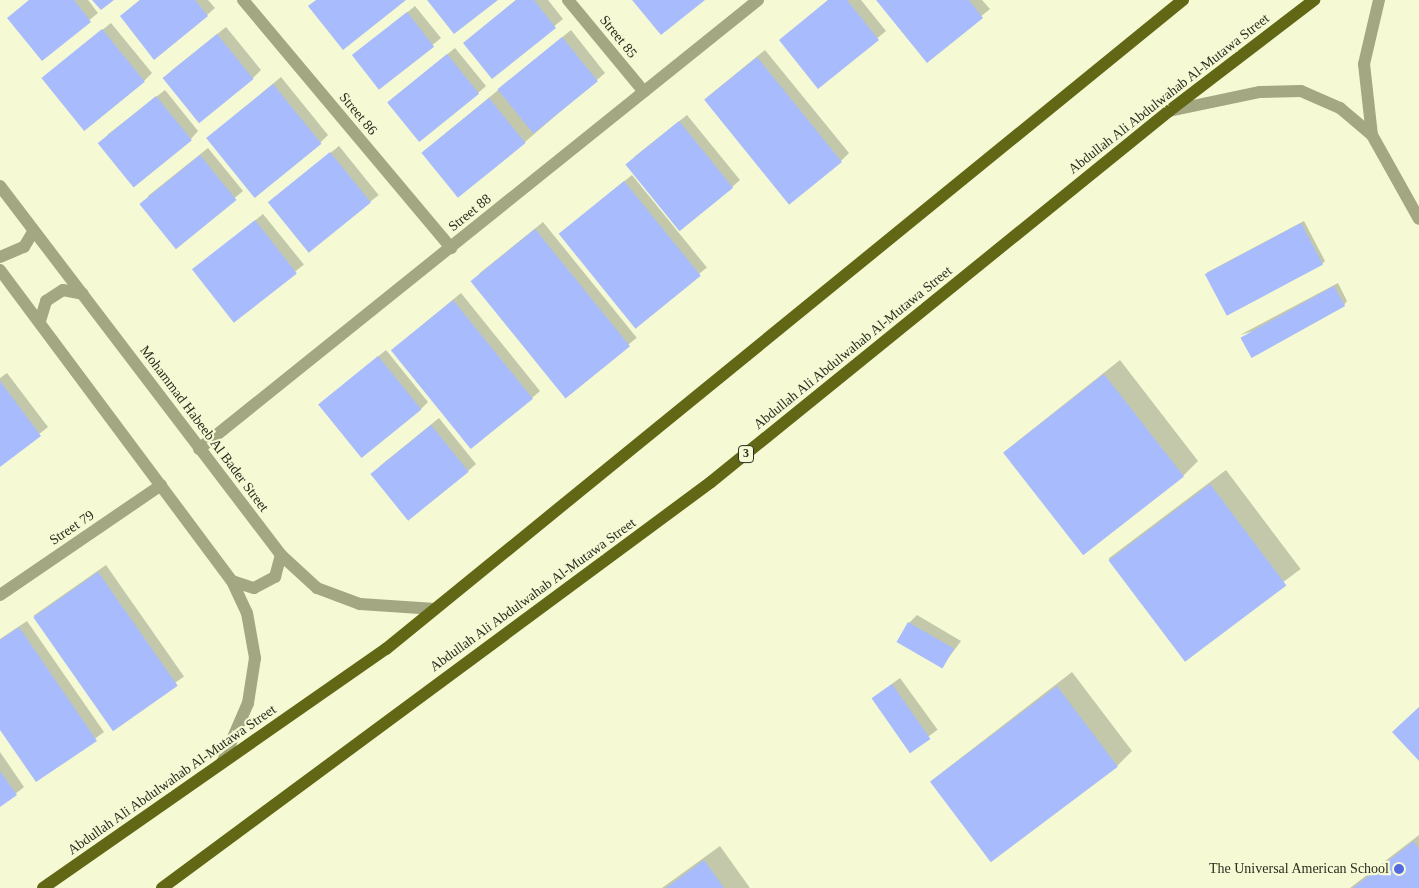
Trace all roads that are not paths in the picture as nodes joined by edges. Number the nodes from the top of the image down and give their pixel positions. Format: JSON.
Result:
{"nodes":[{"id":1,"x":243,"y":0,"type":"edge"},
{"id":2,"x":568,"y":0,"type":"edge"},
{"id":3,"x":758,"y":0,"type":"edge"},
{"id":4,"x":1183,"y":0,"type":"edge"},
{"id":5,"x":1314,"y":0,"type":"edge"},
{"id":6,"x":1379,"y":0,"type":"edge"},
{"id":7,"x":644,"y":92,"type":"junction"},
{"id":8,"x":1169,"y":110,"type":"junction"},
{"id":9,"x":1372,"y":135,"type":"junction"},
{"id":10,"x":0,"y":186,"type":"edge"},
{"id":11,"x":1419,"y":220,"type":"edge"},
{"id":12,"x":33,"y":232,"type":"junction"},
{"id":13,"x":451,"y":248,"type":"junction"},
{"id":14,"x":0,"y":257,"type":"edge"},
{"id":15,"x":0,"y":270,"type":"edge"},
{"id":16,"x":83,"y":294,"type":"junction"},
{"id":17,"x":40,"y":320,"type":"junction"},
{"id":18,"x":199,"y":449,"type":"junction"},
{"id":19,"x":161,"y":485,"type":"junction"},
{"id":20,"x":281,"y":555,"type":"junction"},
{"id":21,"x":232,"y":581,"type":"junction"},
{"id":22,"x":0,"y":595,"type":"edge"},
{"id":23,"x":436,"y":609,"type":"junction"},
{"id":24,"x":222,"y":763,"type":"junction"},
{"id":25,"x":43,"y":888,"type":"edge"},
{"id":26,"x":162,"y":888,"type":"edge"}],
"edges":[{"from":1,"to":13,"type":"street","name":"Street 86"},
{"from":2,"to":7,"type":"street","name":"Street 85"},
{"from":3,"to":7,"type":"street","name":"Street 88"},
{"from":4,"to":23,"type":"main road","name":"Abdullah Ali Abdulwahab Al-Mutawa Street"},
{"from":5,"to":8,"type":"main road","name":"Abdullah Ali Abdulwahab Al-Mutawa Street","number":"3"},
{"from":6,"to":9,"type":"street"},
{"from":7,"to":13,"type":"street","name":"Street 88"},
{"from":8,"to":9,"type":"street"},
{"from":8,"to":26,"type":"main road","name":"Abdullah Ali Abdulwahab Al-Mutawa Street","number":"3"},
{"from":9,"to":11,"type":"street"},
{"from":10,"to":12,"type":"street","name":"Mohammad Habeeb Al Bader Street"},
{"from":12,"to":14,"type":"street"},
{"from":12,"to":16,"type":"street","name":"Mohammad Habeeb Al Bader Street"},
{"from":13,"to":18,"type":"street","name":"Street 88"},
{"from":15,"to":17,"type":"street"},
{"from":16,"to":17,"type":"street"},
{"from":16,"to":18,"type":"street","name":"Mohammad Habeeb Al Bader Street"},
{"from":17,"to":19,"type":"street"},
{"from":18,"to":20,"type":"street","name":"Mohammad Habeeb Al Bader Street"},
{"from":19,"to":21,"type":"street"},
{"from":19,"to":22,"type":"street","name":"Street 79"},
{"from":20,"to":21,"type":"street"},
{"from":20,"to":23,"type":"street","name":"Mohammad Habeeb Al Bader Street"},
{"from":21,"to":24,"type":"street"},
{"from":23,"to":24,"type":"main road","name":"Abdullah Ali Abdulwahab Al-Mutawa Street"},
{"from":24,"to":25,"type":"main road","name":"Abdullah Ali Abdulwahab Al-Mutawa Street"}]}
